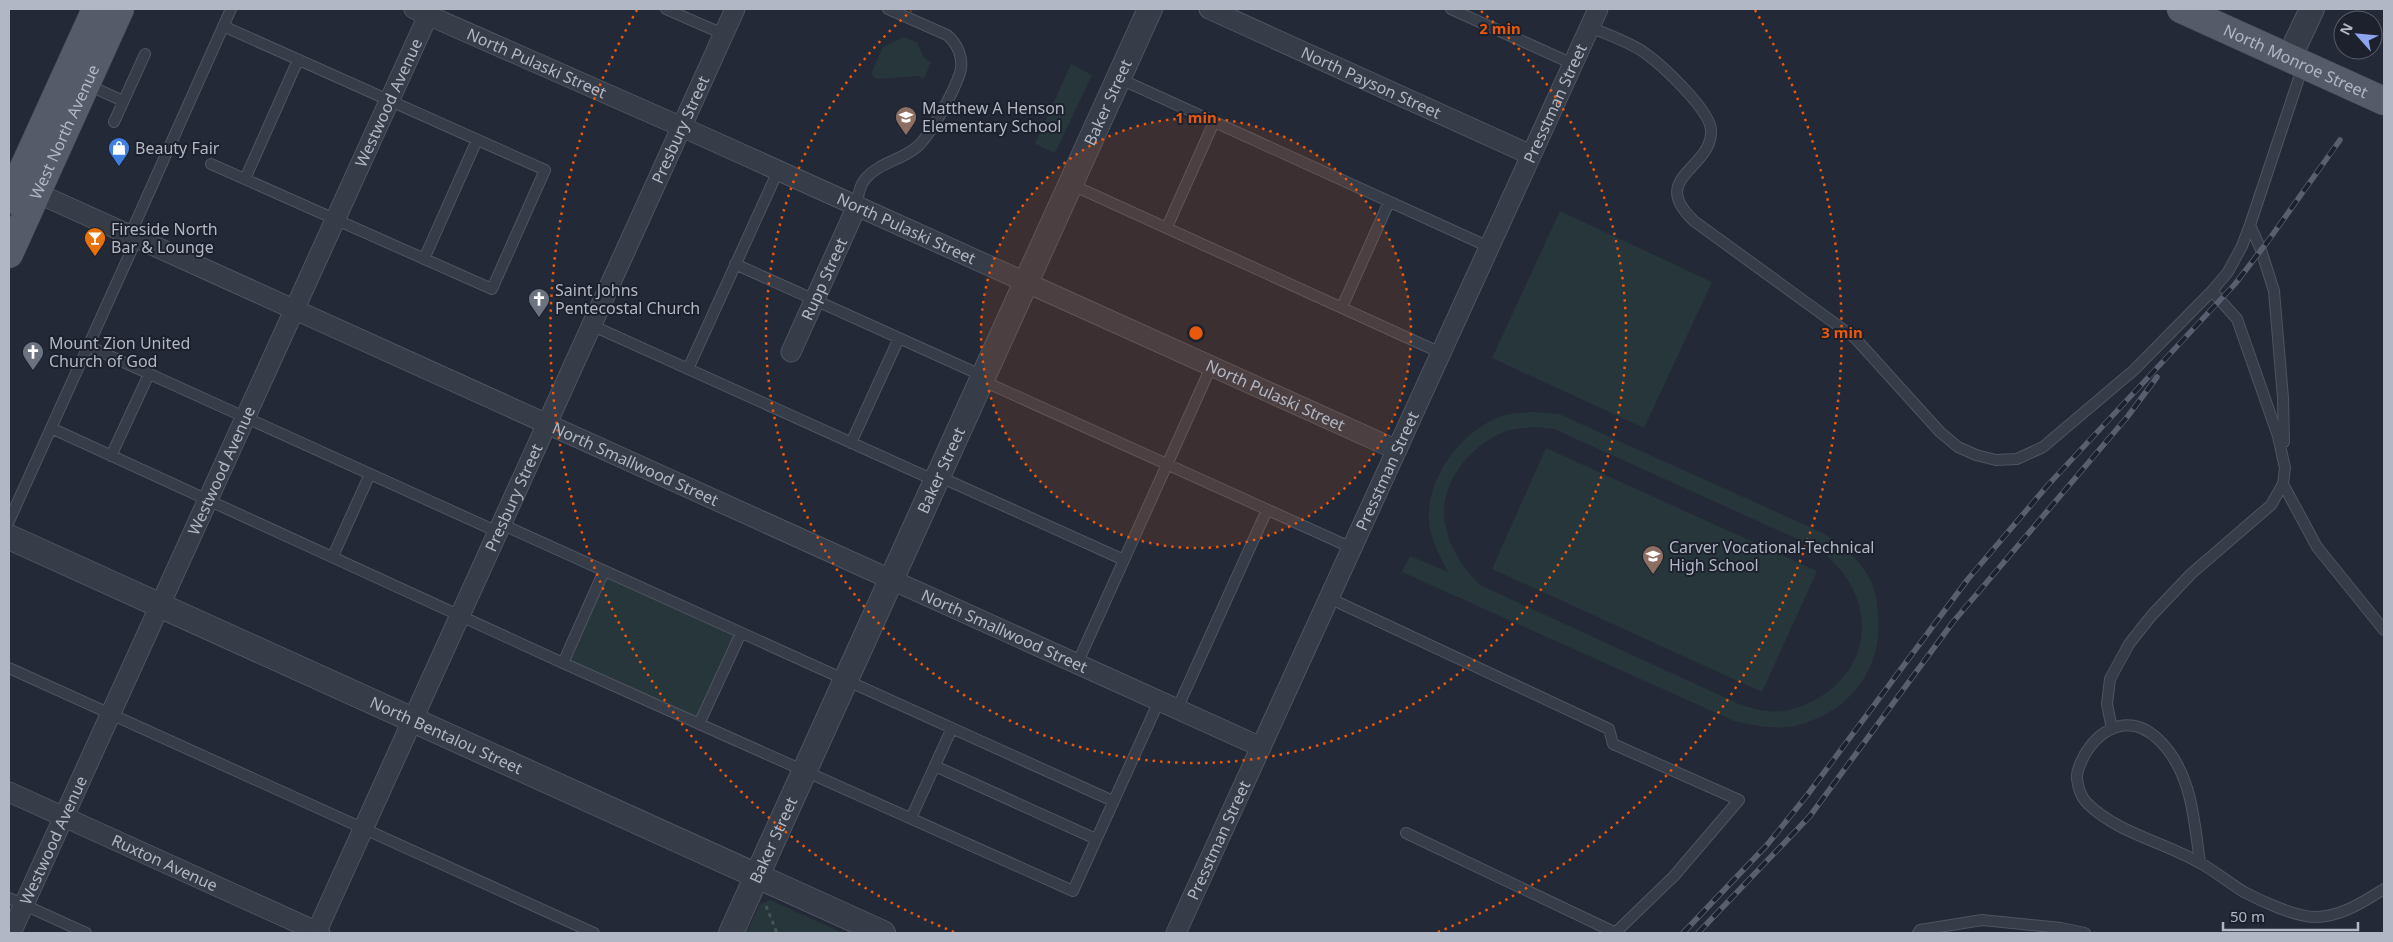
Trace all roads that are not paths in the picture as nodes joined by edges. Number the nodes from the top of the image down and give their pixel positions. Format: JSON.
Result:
{"nodes":[{"id":1,"x":96,"y":9,"type":"edge"},
{"id":2,"x":120,"y":9,"type":"edge"},
{"id":3,"x":231,"y":9,"type":"edge"},
{"id":4,"x":666,"y":9,"type":"edge"},
{"id":5,"x":735,"y":9,"type":"edge"},
{"id":6,"x":888,"y":9,"type":"edge"},
{"id":7,"x":1150,"y":9,"type":"edge"},
{"id":8,"x":1209,"y":9,"type":"edge"},
{"id":9,"x":1450,"y":9,"type":"edge"},
{"id":10,"x":1598,"y":9,"type":"edge"},
{"id":11,"x":2312,"y":9,"type":"edge"},
{"id":12,"x":424,"y":11,"type":"edge"},
{"id":13,"x":2194,"y":12,"type":"edge"},
{"id":14,"x":223,"y":26,"type":"junction"},
{"id":15,"x":1590,"y":26,"type":"junction"},
{"id":16,"x":723,"y":34,"type":"junction"},
{"id":17,"x":145,"y":54,"type":"dead end"},
{"id":18,"x":298,"y":60,"type":"junction"},
{"id":19,"x":2296,"y":61,"type":"junction"},
{"id":20,"x":1573,"y":64,"type":"junction"},
{"id":21,"x":1118,"y":78,"type":"junction"},
{"id":22,"x":86,"y":84,"type":"junction"},
{"id":23,"x":124,"y":101,"type":"junction"},
{"id":24,"x":389,"y":101,"type":"junction"},
{"id":25,"x":2384,"y":101,"type":"edge"},
{"id":26,"x":114,"y":122,"type":"dead end"},
{"id":27,"x":1214,"y":122,"type":"junction"},
{"id":28,"x":682,"y":127,"type":"junction"},
{"id":29,"x":477,"y":140,"type":"junction"},
{"id":30,"x":1532,"y":155,"type":"junction"},
{"id":31,"x":211,"y":164,"type":"dead end"},
{"id":32,"x":778,"y":170,"type":"junction"},
{"id":33,"x":245,"y":179,"type":"junction"},
{"id":34,"x":1070,"y":184,"type":"junction"},
{"id":35,"x":18,"y":189,"type":"edge"},
{"id":36,"x":1390,"y":202,"type":"junction"},
{"id":37,"x":857,"y":206,"type":"junction"},
{"id":38,"x":335,"y":219,"type":"junction"},
{"id":39,"x":2250,"y":225,"type":"junction"},
{"id":40,"x":1166,"y":227,"type":"junction"},
{"id":41,"x":133,"y":236,"type":"junction"},
{"id":42,"x":1489,"y":248,"type":"junction"},
{"id":43,"x":9,"y":254,"type":"edge"},
{"id":44,"x":424,"y":259,"type":"junction"},
{"id":45,"x":735,"y":264,"type":"junction"},
{"id":46,"x":1026,"y":283,"type":"junction"},
{"id":47,"x":2212,"y":291,"type":"junction"},
{"id":48,"x":815,"y":300,"type":"junction"},
{"id":49,"x":1342,"y":307,"type":"junction"},
{"id":50,"x":294,"y":309,"type":"junction"},
{"id":51,"x":591,"y":325,"type":"junction"},
{"id":52,"x":899,"y":338,"type":"junction"},
{"id":53,"x":88,"y":346,"type":"junction"},
{"id":54,"x":791,"y":352,"type":"dead end"},
{"id":55,"x":1441,"y":353,"type":"junction"},
{"id":56,"x":1211,"y":367,"type":"junction"},
{"id":57,"x":688,"y":369,"type":"junction"},
{"id":58,"x":149,"y":374,"type":"junction"},
{"id":59,"x":982,"y":378,"type":"junction"},
{"id":60,"x":245,"y":418,"type":"junction"},
{"id":61,"x":547,"y":424,"type":"junction"},
{"id":62,"x":51,"y":428,"type":"junction"},
{"id":63,"x":851,"y":443,"type":"junction"},
{"id":64,"x":1397,"y":450,"type":"junction"},
{"id":65,"x":111,"y":456,"type":"junction"},
{"id":66,"x":1167,"y":464,"type":"junction"},
{"id":67,"x":2284,"y":468,"type":"junction"},
{"id":68,"x":370,"y":474,"type":"junction"},
{"id":69,"x":937,"y":479,"type":"junction"},
{"id":70,"x":2283,"y":484,"type":"junction"},
{"id":71,"x":208,"y":500,"type":"junction"},
{"id":72,"x":1267,"y":510,"type":"junction"},
{"id":73,"x":9,"y":521,"type":"edge"},
{"id":74,"x":500,"y":528,"type":"junction"},
{"id":75,"x":9,"y":538,"type":"edge"},
{"id":76,"x":1352,"y":548,"type":"junction"},
{"id":77,"x":332,"y":556,"type":"junction"},
{"id":78,"x":1124,"y":560,"type":"junction"},
{"id":79,"x":604,"y":571,"type":"junction"},
{"id":80,"x":891,"y":580,"type":"junction"},
{"id":81,"x":1330,"y":598,"type":"junction"},
{"id":82,"x":160,"y":606,"type":"junction"},
{"id":83,"x":460,"y":615,"type":"junction"},
{"id":84,"x":2384,"y":630,"type":"edge"},
{"id":85,"x":740,"y":633,"type":"junction"},
{"id":86,"x":563,"y":663,"type":"junction"},
{"id":87,"x":1077,"y":664,"type":"junction"},
{"id":88,"x":9,"y":668,"type":"edge"},
{"id":89,"x":846,"y":680,"type":"junction"},
{"id":90,"x":1159,"y":701,"type":"junction"},
{"id":91,"x":1177,"y":709,"type":"junction"},
{"id":92,"x":111,"y":714,"type":"junction"},
{"id":93,"x":412,"y":720,"type":"junction"},
{"id":94,"x":699,"y":724,"type":"junction"},
{"id":95,"x":952,"y":728,"type":"junction"},
{"id":96,"x":2112,"y":729,"type":"junction"},
{"id":97,"x":1261,"y":747,"type":"junction"},
{"id":98,"x":935,"y":766,"type":"junction"},
{"id":99,"x":804,"y":772,"type":"junction"},
{"id":100,"x":9,"y":792,"type":"edge"},
{"id":101,"x":1113,"y":802,"type":"junction"},
{"id":102,"x":64,"y":817,"type":"junction"},
{"id":103,"x":912,"y":818,"type":"junction"},
{"id":104,"x":363,"y":829,"type":"junction"},
{"id":105,"x":1406,"y":833,"type":"dead end"},
{"id":106,"x":1096,"y":839,"type":"junction"},
{"id":107,"x":2200,"y":863,"type":"junction"},
{"id":108,"x":757,"y":876,"type":"junction"},
{"id":109,"x":2384,"y":889,"type":"edge"},
{"id":110,"x":16,"y":902,"type":"edge"},
{"id":111,"x":11,"y":933,"type":"edge"},
{"id":112,"x":86,"y":933,"type":"edge"},
{"id":113,"x":318,"y":933,"type":"edge"},
{"id":114,"x":594,"y":933,"type":"edge"},
{"id":115,"x":731,"y":933,"type":"edge"},
{"id":116,"x":882,"y":933,"type":"edge"},
{"id":117,"x":1176,"y":933,"type":"edge"},
{"id":118,"x":1615,"y":933,"type":"edge"},
{"id":119,"x":1918,"y":933,"type":"edge"},
{"id":120,"x":2085,"y":933,"type":"edge"}],
"edges":[{"from":1,"to":35,"type":"main road","name":"West North Avenue"},
{"from":2,"to":22,"type":"main road","name":"West North Avenue"},
{"from":3,"to":14,"type":"lane"},
{"from":4,"to":16,"type":"lane"},
{"from":5,"to":16,"type":"street","name":"Presbury Street"},
{"from":6,"to":37,"type":"lane"},
{"from":7,"to":21,"type":"street","name":"Baker Street"},
{"from":8,"to":30,"type":"street","name":"North Payson Street"},
{"from":9,"to":20,"type":"lane"},
{"from":10,"to":15,"type":"street","name":"Presstman Street"},
{"from":11,"to":19,"type":"street"},
{"from":12,"to":24,"type":"street","name":"Westwood Avenue"},
{"from":12,"to":28,"type":"street","name":"North Pulaski Street"},
{"from":13,"to":19,"type":"main road","name":"North Monroe Street"},
{"from":14,"to":18,"type":"lane"},
{"from":14,"to":41,"type":"lane"},
{"from":15,"to":20,"type":"street","name":"Presstman Street"},
{"from":15,"to":47,"type":"lane"},
{"from":16,"to":28,"type":"street","name":"Presbury Street"},
{"from":17,"to":23,"type":"lane"},
{"from":18,"to":24,"type":"lane"},
{"from":18,"to":33,"type":"lane"},
{"from":19,"to":25,"type":"main road","name":"North Monroe Street"},
{"from":19,"to":39,"type":"lane"},
{"from":20,"to":30,"type":"street","name":"Presstman Street"},
{"from":21,"to":27,"type":"lane"},
{"from":21,"to":34,"type":"street","name":"Baker Street"},
{"from":22,"to":23,"type":"lane"},
{"from":22,"to":35,"type":"main road","name":"West North Avenue"},
{"from":23,"to":26,"type":"lane"},
{"from":24,"to":29,"type":"lane"},
{"from":24,"to":38,"type":"street","name":"Westwood Avenue"},
{"from":27,"to":36,"type":"lane"},
{"from":27,"to":40,"type":"lane"},
{"from":28,"to":32,"type":"street","name":"North Pulaski Street"},
{"from":28,"to":51,"type":"street","name":"Presbury Street"},
{"from":29,"to":44,"type":"lane"},
{"from":29,"to":44,"type":"lane"},
{"from":30,"to":42,"type":"street","name":"Presstman Street"},
{"from":31,"to":33,"type":"lane"},
{"from":32,"to":37,"type":"street","name":"North Pulaski Street"},
{"from":32,"to":45,"type":"lane"},
{"from":33,"to":38,"type":"lane"},
{"from":34,"to":40,"type":"lane"},
{"from":34,"to":46,"type":"street","name":"Baker Street"},
{"from":35,"to":41,"type":"street","name":"North Smallwood Street"},
{"from":35,"to":43,"type":"main road","name":"West North Avenue"},
{"from":36,"to":42,"type":"lane"},
{"from":36,"to":49,"type":"lane"},
{"from":37,"to":46,"type":"street","name":"North Pulaski Street"},
{"from":37,"to":48,"type":"street","name":"Rupp Street"},
{"from":38,"to":44,"type":"lane"},
{"from":38,"to":50,"type":"street","name":"Westwood Avenue"},
{"from":39,"to":47,"type":"lane"},
{"from":39,"to":67,"type":"lane"},
{"from":40,"to":49,"type":"lane"},
{"from":41,"to":50,"type":"street","name":"North Smallwood Street"},
{"from":41,"to":53,"type":"lane"},
{"from":42,"to":55,"type":"street","name":"Presstman Street"},
{"from":45,"to":48,"type":"lane"},
{"from":45,"to":57,"type":"lane"},
{"from":46,"to":56,"type":"street","name":"North Pulaski Street"},
{"from":46,"to":59,"type":"street","name":"Baker Street"},
{"from":47,"to":67,"type":"lane"},
{"from":48,"to":52,"type":"lane"},
{"from":48,"to":54,"type":"street","name":"Rupp Street"},
{"from":49,"to":55,"type":"lane"},
{"from":50,"to":60,"type":"street","name":"Westwood Avenue"},
{"from":50,"to":61,"type":"street","name":"North Smallwood Street"},
{"from":51,"to":57,"type":"lane"},
{"from":51,"to":61,"type":"street","name":"Presbury Street"},
{"from":52,"to":59,"type":"lane"},
{"from":52,"to":63,"type":"lane"},
{"from":53,"to":58,"type":"lane"},
{"from":53,"to":62,"type":"lane"},
{"from":55,"to":64,"type":"street","name":"Presstman Street"},
{"from":56,"to":64,"type":"street","name":"North Pulaski Street"},
{"from":56,"to":66,"type":"lane"},
{"from":57,"to":63,"type":"lane"},
{"from":58,"to":60,"type":"lane"},
{"from":58,"to":65,"type":"lane"},
{"from":59,"to":66,"type":"lane"},
{"from":59,"to":69,"type":"street","name":"Baker Street"},
{"from":60,"to":68,"type":"lane"},
{"from":60,"to":71,"type":"street","name":"Westwood Avenue"},
{"from":61,"to":74,"type":"street","name":"Presbury Street"},
{"from":61,"to":80,"type":"street","name":"North Smallwood Street"},
{"from":62,"to":65,"type":"lane"},
{"from":62,"to":73,"type":"lane"},
{"from":63,"to":69,"type":"lane"},
{"from":64,"to":76,"type":"street","name":"Presstman Street"},
{"from":65,"to":71,"type":"lane"},
{"from":66,"to":72,"type":"lane"},
{"from":66,"to":78,"type":"lane"},
{"from":67,"to":70,"type":"lane"},
{"from":68,"to":74,"type":"lane"},
{"from":68,"to":77,"type":"lane"},
{"from":69,"to":78,"type":"lane"},
{"from":69,"to":80,"type":"street","name":"Baker Street"},
{"from":70,"to":84,"type":"lane"},
{"from":70,"to":96,"type":"lane"},
{"from":71,"to":77,"type":"lane"},
{"from":71,"to":82,"type":"street","name":"Westwood Avenue"},
{"from":72,"to":76,"type":"lane"},
{"from":72,"to":91,"type":"lane"},
{"from":74,"to":79,"type":"lane"},
{"from":74,"to":83,"type":"street","name":"Presbury Street"},
{"from":75,"to":82,"type":"street","name":"North Bentalou Street"},
{"from":76,"to":81,"type":"street","name":"Presstman Street"},
{"from":77,"to":83,"type":"lane"},
{"from":78,"to":87,"type":"lane"},
{"from":79,"to":85,"type":"lane"},
{"from":79,"to":86,"type":"lane"},
{"from":80,"to":87,"type":"street","name":"North Smallwood Street"},
{"from":80,"to":89,"type":"street","name":"Baker Street"},
{"from":81,"to":97,"type":"street","name":"Presstman Street"},
{"from":81,"to":118,"type":"lane"},
{"from":82,"to":92,"type":"street","name":"Westwood Avenue"},
{"from":82,"to":93,"type":"street","name":"North Bentalou Street"},
{"from":83,"to":86,"type":"lane"},
{"from":83,"to":93,"type":"street","name":"Presbury Street"},
{"from":85,"to":89,"type":"lane"},
{"from":85,"to":94,"type":"lane"},
{"from":86,"to":94,"type":"lane"},
{"from":87,"to":90,"type":"street","name":"North Smallwood Street"},
{"from":88,"to":92,"type":"lane"},
{"from":89,"to":95,"type":"lane"},
{"from":89,"to":99,"type":"street","name":"Baker Street"},
{"from":90,"to":91,"type":"street","name":"North Smallwood Street"},
{"from":90,"to":101,"type":"lane"},
{"from":91,"to":97,"type":"street","name":"North Smallwood Street"},
{"from":92,"to":102,"type":"street","name":"Westwood Avenue"},
{"from":92,"to":104,"type":"lane"},
{"from":93,"to":104,"type":"street","name":"Presbury Street"},
{"from":93,"to":108,"type":"street","name":"North Bentalou Street"},
{"from":94,"to":99,"type":"lane"},
{"from":95,"to":98,"type":"lane"},
{"from":95,"to":101,"type":"lane"},
{"from":96,"to":107,"type":"lane"},
{"from":96,"to":107,"type":"lane"},
{"from":97,"to":117,"type":"street","name":"Presstman Street"},
{"from":98,"to":103,"type":"lane"},
{"from":98,"to":106,"type":"lane"},
{"from":99,"to":103,"type":"lane"},
{"from":99,"to":108,"type":"street","name":"Baker Street"},
{"from":100,"to":102,"type":"street","name":"Ruxton Avenue"},
{"from":101,"to":106,"type":"lane"},
{"from":102,"to":110,"type":"street","name":"Westwood Avenue"},
{"from":102,"to":113,"type":"street","name":"Ruxton Avenue"},
{"from":103,"to":106,"type":"lane"},
{"from":104,"to":113,"type":"street","name":"Presbury Street"},
{"from":104,"to":114,"type":"lane"},
{"from":105,"to":118,"type":"lane"},
{"from":107,"to":109,"type":"lane"},
{"from":108,"to":115,"type":"street","name":"Baker Street"},
{"from":108,"to":116,"type":"street","name":"North Bentalou Street"},
{"from":110,"to":111,"type":"street","name":"Westwood Avenue"},
{"from":110,"to":112,"type":"lane"},
{"from":119,"to":120,"type":"lane"}]}
